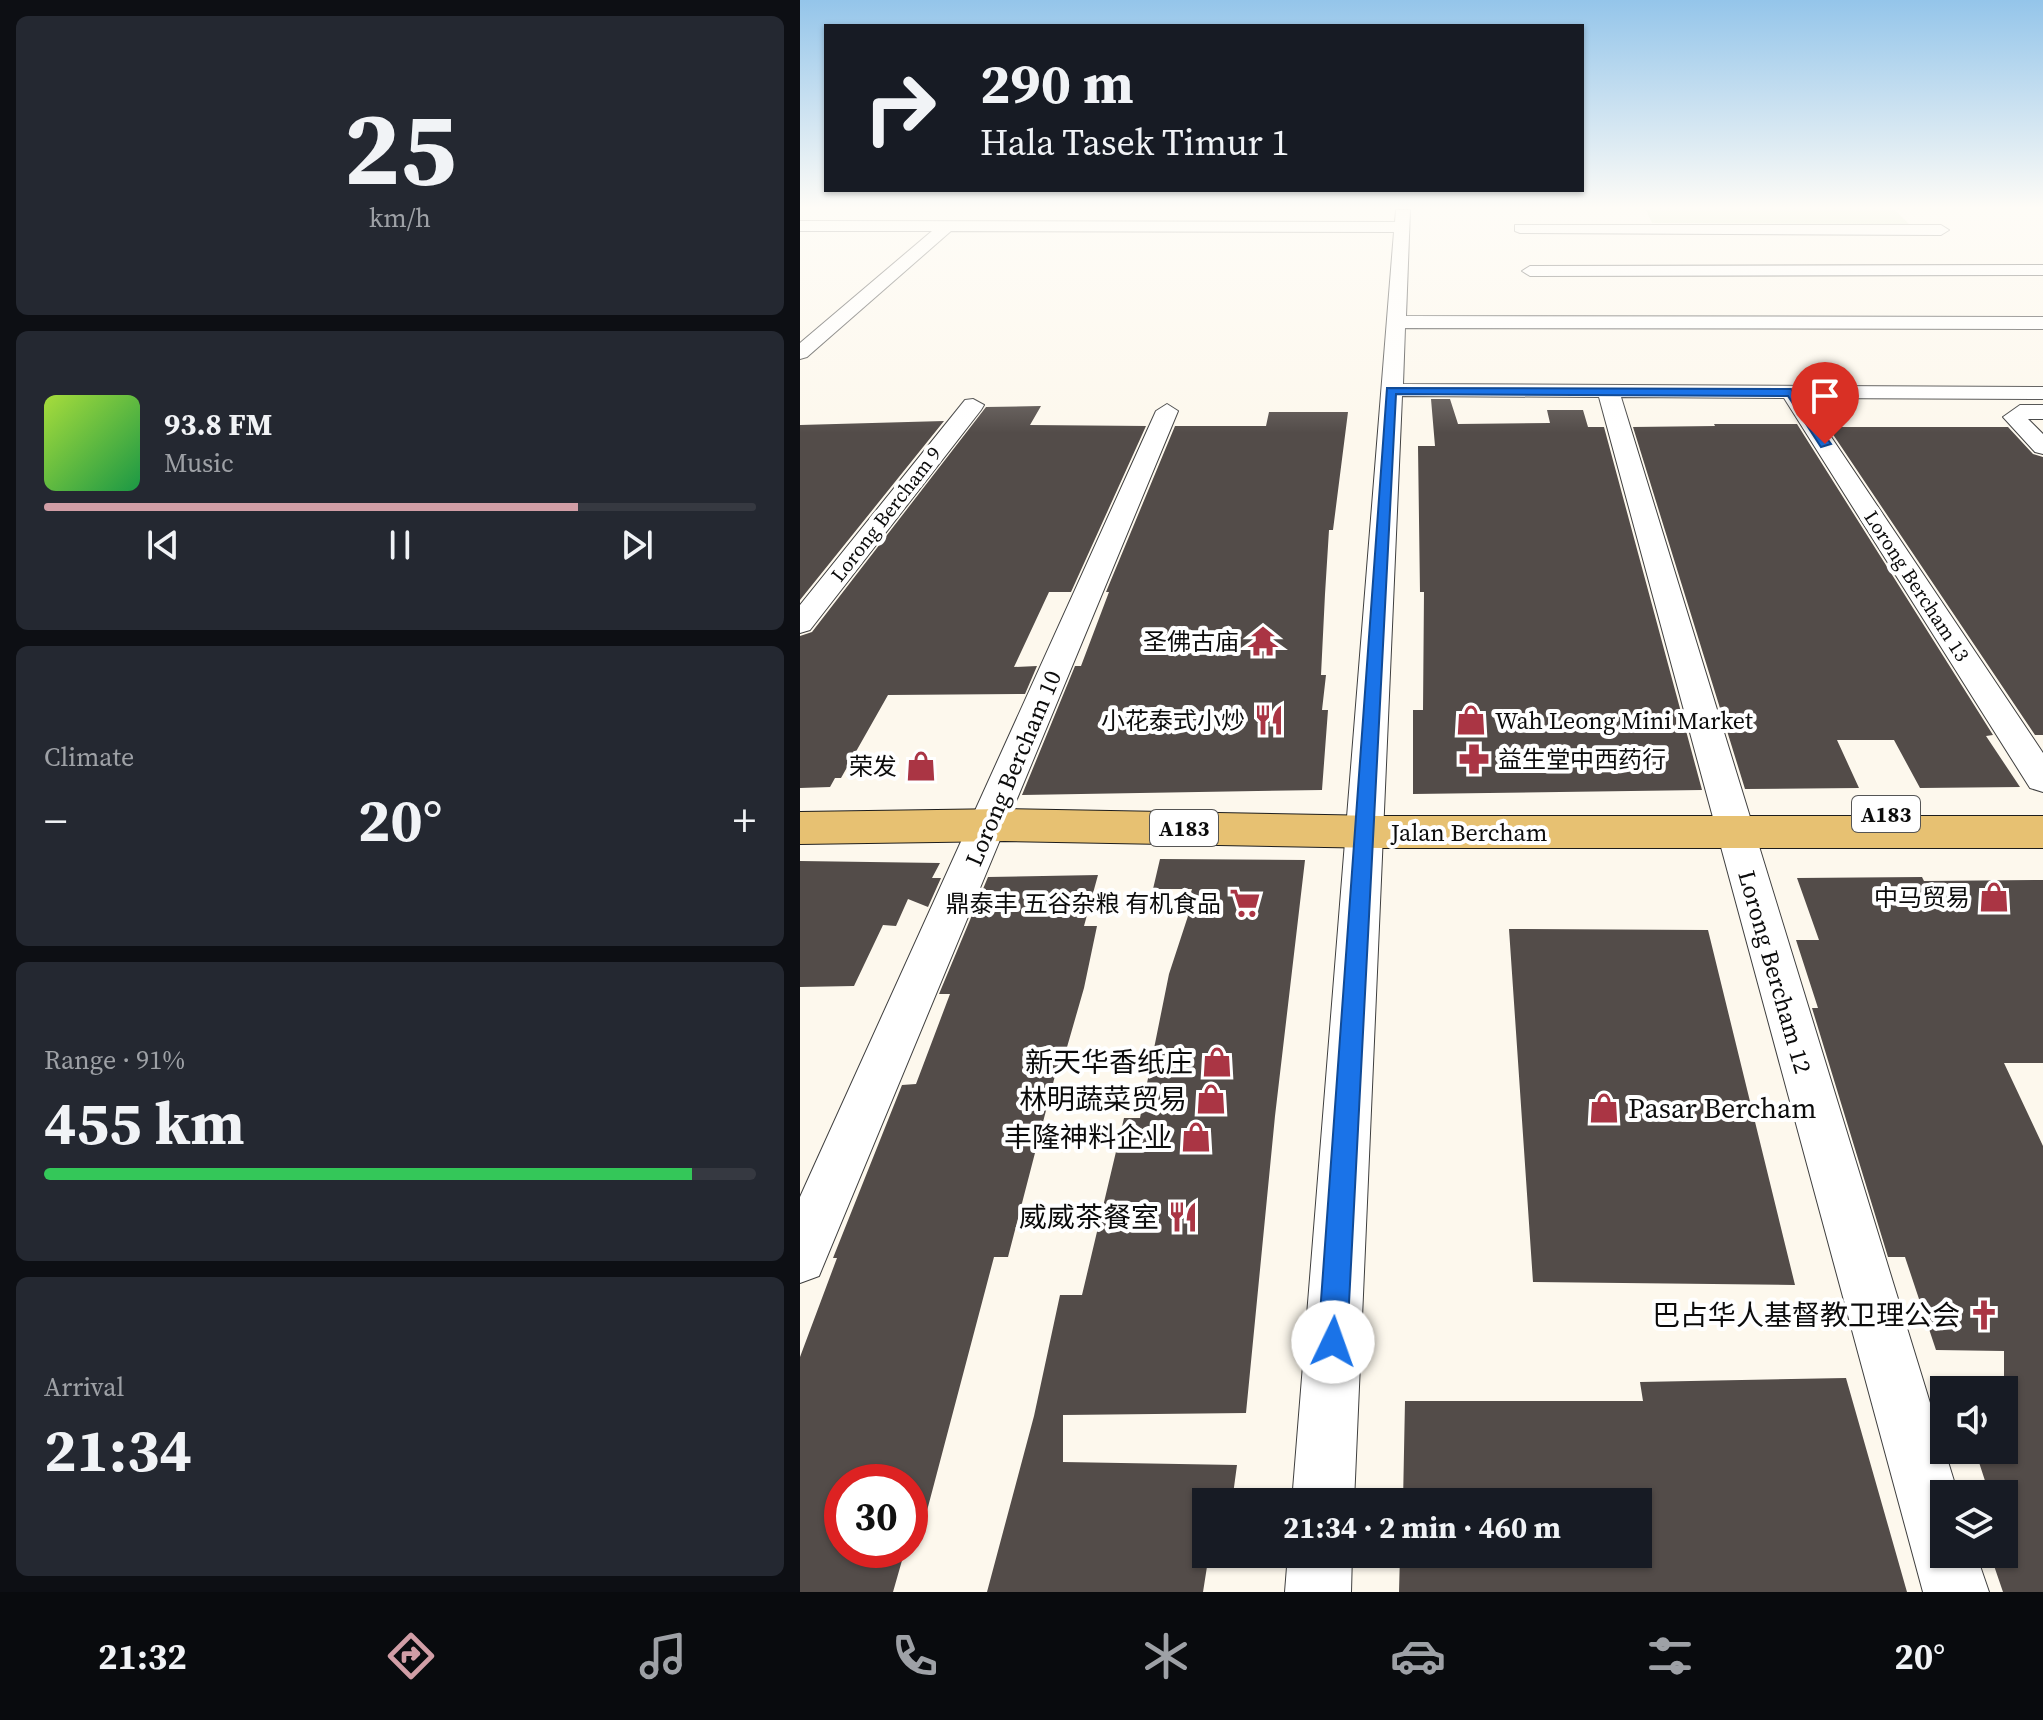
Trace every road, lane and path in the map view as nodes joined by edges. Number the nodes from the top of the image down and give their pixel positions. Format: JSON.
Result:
{"nodes":[{"id":1,"x":880,"y":284,"type":"edge"},
{"id":2,"x":1398,"y":284,"type":"edge"},
{"id":3,"x":1396,"y":322,"type":"junction"},
{"id":4,"x":2043,"y":323,"type":"edge"},
{"id":5,"x":800,"y":353,"type":"edge"},
{"id":6,"x":1391,"y":390,"type":"junction"},
{"id":7,"x":1608,"y":391,"type":"junction"},
{"id":8,"x":1791,"y":393,"type":"junction"},
{"id":9,"x":2043,"y":393,"type":"edge"},
{"id":10,"x":973,"y":405,"type":"dead end"},
{"id":11,"x":1167,"y":411,"type":"dead end"},
{"id":12,"x":2043,"y":412,"type":"edge"},
{"id":13,"x":2043,"y":447,"type":"edge"},
{"id":14,"x":800,"y":624,"type":"edge"},
{"id":15,"x":2043,"y":780,"type":"edge"},
{"id":16,"x":800,"y":808,"type":"edge"},
{"id":17,"x":2043,"y":814,"type":"edge"},
{"id":18,"x":992,"y":817,"type":"junction"},
{"id":19,"x":1363,"y":822,"type":"junction"},
{"id":20,"x":1732,"y":823,"type":"junction"},
{"id":21,"x":800,"y":828,"type":"edge"},
{"id":22,"x":2043,"y":832,"type":"edge"},
{"id":23,"x":800,"y":1257,"type":"edge"},
{"id":24,"x":1324,"y":1488,"type":"edge"},
{"id":25,"x":1930,"y":1505,"type":"edge"},
{"id":26,"x":1319,"y":1568,"type":"edge"},
{"id":27,"x":1949,"y":1568,"type":"edge"},
{"id":28,"x":1318,"y":1592,"type":"edge"},
{"id":29,"x":1956,"y":1592,"type":"edge"}],
"edges":[{"from":1,"to":5,"type":"street"},
{"from":2,"to":3,"type":"street"},
{"from":3,"to":4,"type":"street"},
{"from":3,"to":6,"type":"street"},
{"from":6,"to":7,"type":"street"},
{"from":6,"to":19,"type":"street"},
{"from":7,"to":8,"type":"street"},
{"from":7,"to":20,"type":"street","name":"Lorong Bercham 12"},
{"from":8,"to":9,"type":"street"},
{"from":8,"to":15,"type":"street","name":"Lorong Bercham 13"},
{"from":10,"to":14,"type":"street","name":"Lorong Bercham 9"},
{"from":11,"to":18,"type":"street","name":"Lorong Bercham 10"},
{"from":12,"to":13,"type":"street"},
{"from":16,"to":18,"type":"main road","name":"Jalan Bercham","number":"A183"},
{"from":17,"to":20,"type":"main road","name":"Jalan Bercham","number":"A183"},
{"from":18,"to":19,"type":"main road","name":"Jalan Bercham","number":"A183"},
{"from":18,"to":21,"type":"main road","name":"Jalan Bercham","number":"A183"},
{"from":18,"to":23,"type":"street","name":"Lorong Bercham 10"},
{"from":19,"to":20,"type":"main road","name":"Jalan Bercham","number":"A183"},
{"from":19,"to":24,"type":"street"},
{"from":20,"to":22,"type":"main road","name":"Jalan Bercham","number":"A183"},
{"from":20,"to":25,"type":"street","name":"Lorong Bercham 12"},
{"from":26,"to":28,"type":"street"},
{"from":27,"to":29,"type":"street","name":"Lorong Bercham 12"}]}
